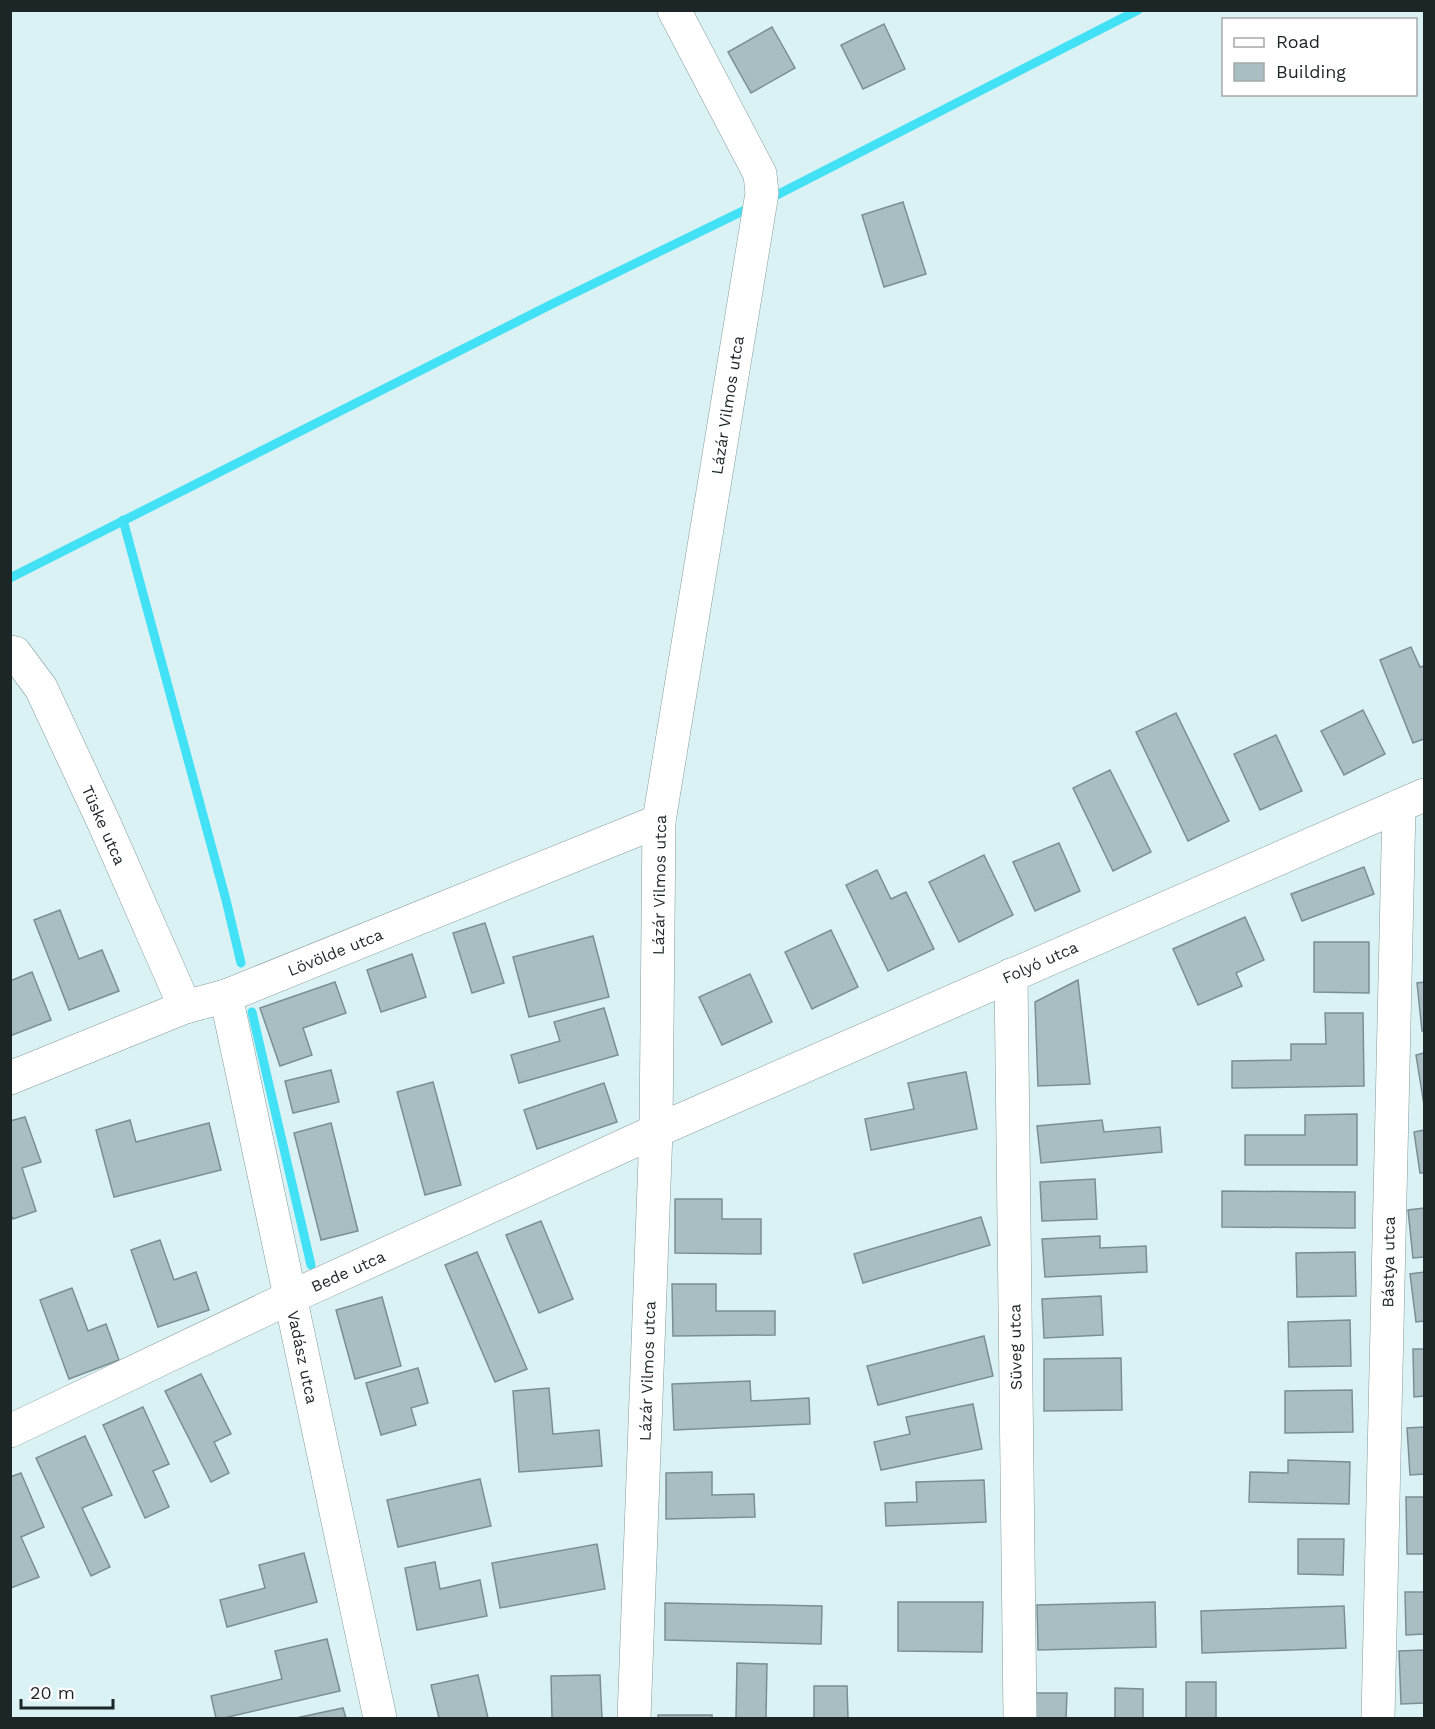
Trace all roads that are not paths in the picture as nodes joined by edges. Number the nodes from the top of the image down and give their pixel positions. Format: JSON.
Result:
{"nodes":[{"id":1,"x":674,"y":10,"type":"edge"},
{"id":2,"x":10,"y":652,"type":"edge"},
{"id":3,"x":1412,"y":800,"type":"edge"},
{"id":4,"x":659,"y":821,"type":"junction"},
{"id":5,"x":1011,"y":975,"type":"junction"},
{"id":6,"x":226,"y":996,"type":"junction"},
{"id":7,"x":186,"y":1006,"type":"junction"},
{"id":8,"x":10,"y":1078,"type":"edge"},
{"id":9,"x":656,"y":1131,"type":"junction"},
{"id":10,"x":291,"y":1297,"type":"junction"},
{"id":11,"x":10,"y":1431,"type":"edge"},
{"id":12,"x":380,"y":1719,"type":"edge"},
{"id":13,"x":634,"y":1719,"type":"edge"},
{"id":14,"x":1020,"y":1719,"type":"edge"},
{"id":15,"x":1378,"y":1719,"type":"edge"}],
"edges":[{"from":1,"to":4,"type":"street","name":"Lázár Vilmos utca"},
{"from":2,"to":7,"type":"street","name":"Tüske utca"},
{"from":3,"to":5,"type":"street","name":"Folyó utca"},
{"from":3,"to":15,"type":"street","name":"Bástya utca"},
{"from":4,"to":6,"type":"street","name":"Lövölde utca"},
{"from":4,"to":9,"type":"street","name":"Lázár Vilmos utca"},
{"from":5,"to":9,"type":"street","name":"Folyó utca"},
{"from":5,"to":14,"type":"street","name":"Süveg utca"},
{"from":6,"to":7,"type":"street","name":"Lövölde utca"},
{"from":6,"to":10,"type":"street","name":"Vadász utca"},
{"from":7,"to":8,"type":"street","name":"Lövölde utca"},
{"from":9,"to":10,"type":"street","name":"Bede utca"},
{"from":9,"to":13,"type":"street","name":"Lázár Vilmos utca"},
{"from":10,"to":11,"type":"street","name":"Bede utca"},
{"from":10,"to":12,"type":"street","name":"Vadász utca"}]}
